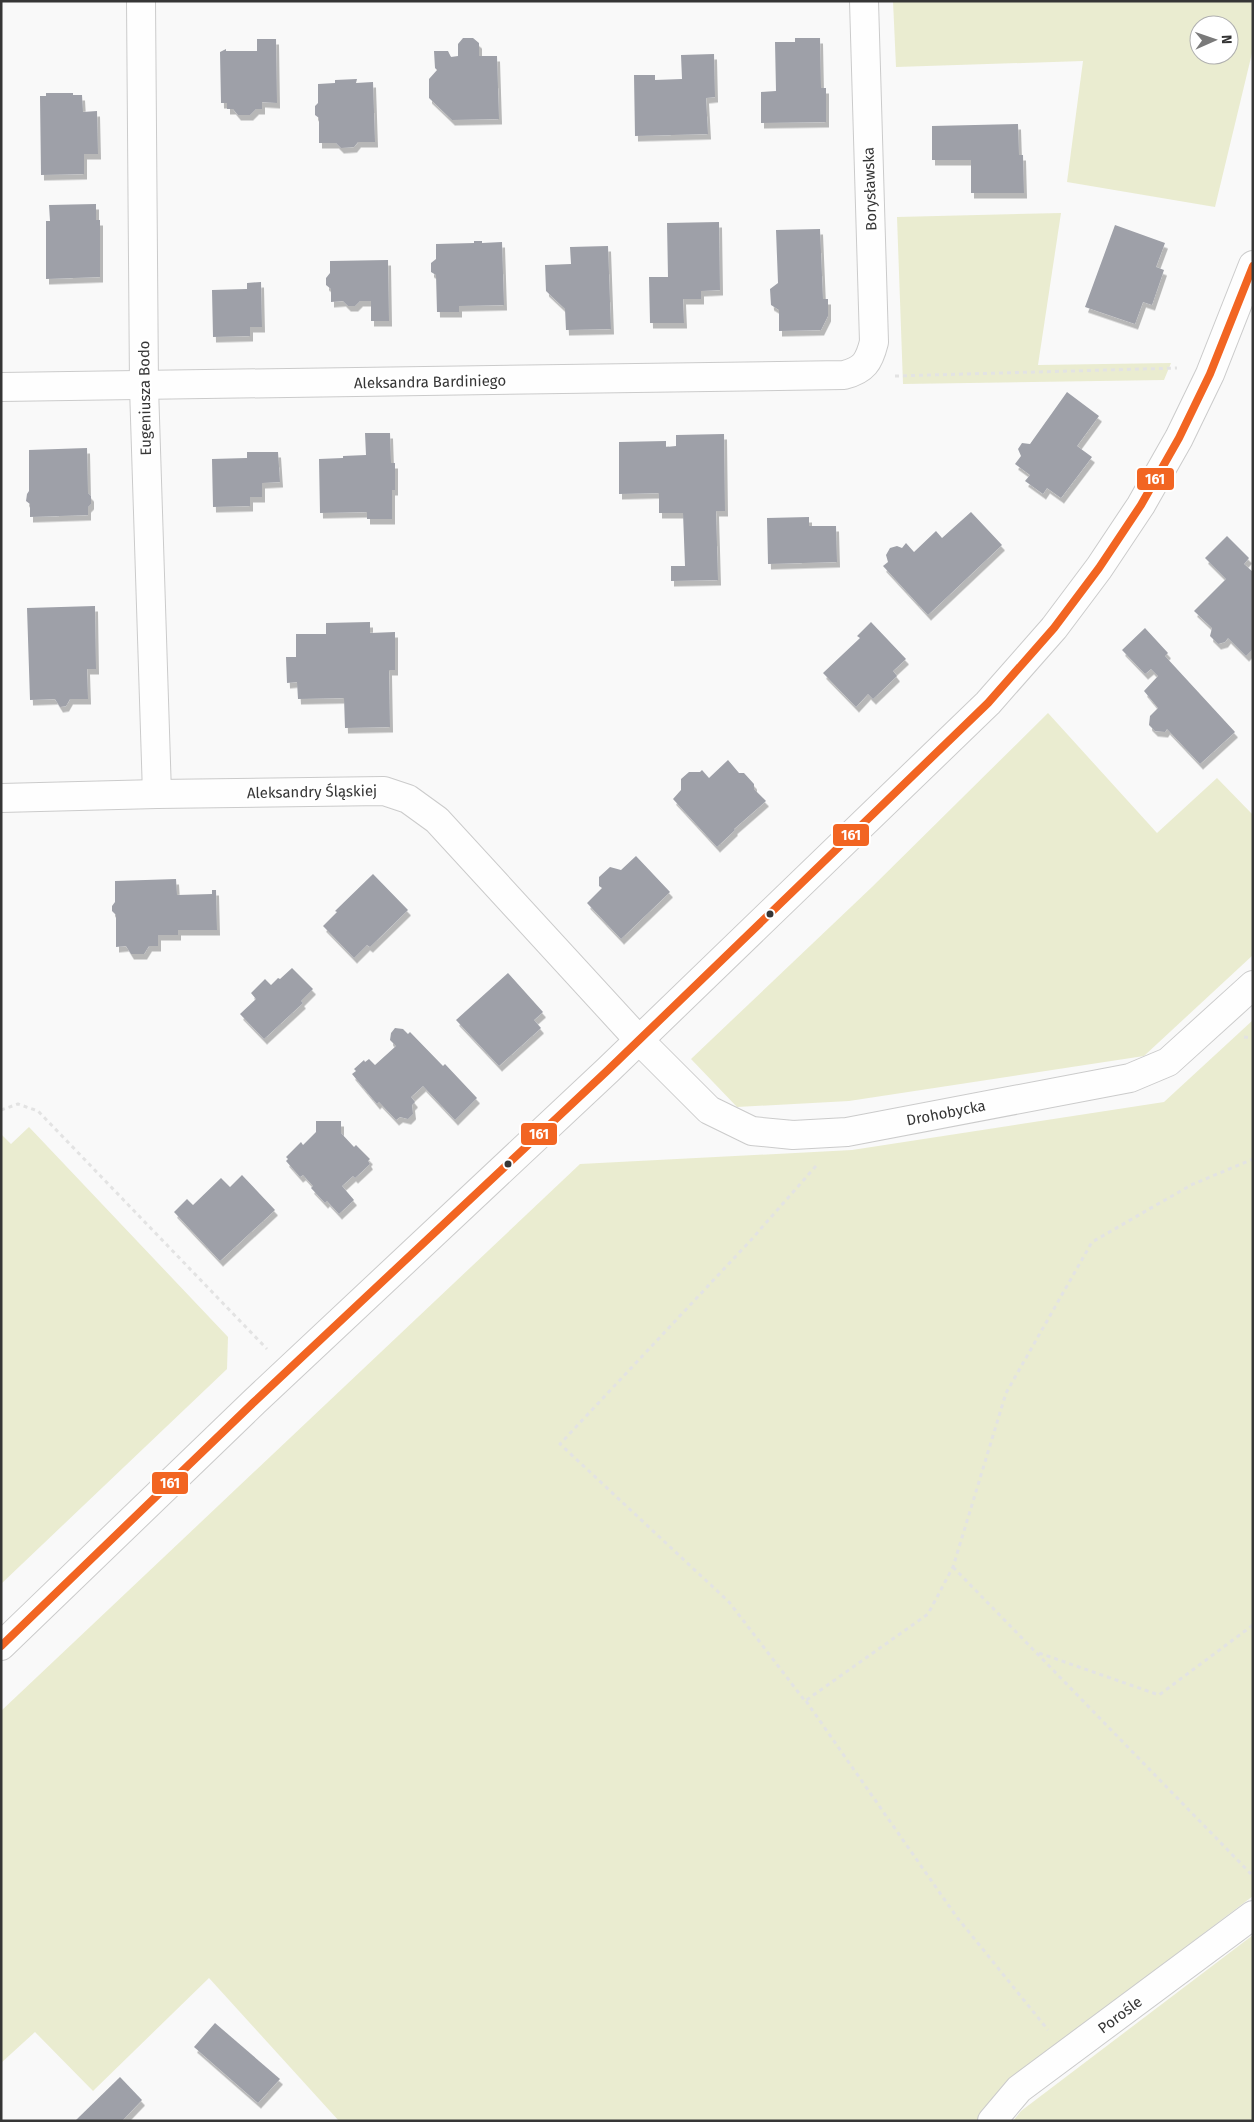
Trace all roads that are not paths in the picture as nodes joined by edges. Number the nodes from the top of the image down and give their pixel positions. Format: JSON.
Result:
{"nodes":[{"id":1,"x":141,"y":1,"type":"edge"},
{"id":2,"x":864,"y":1,"type":"edge"},
{"id":3,"x":1253,"y":265,"type":"edge"},
{"id":4,"x":858,"y":372,"type":"joint"},
{"id":5,"x":144,"y":387,"type":"junction"},
{"id":6,"x":1,"y":388,"type":"edge"},
{"id":7,"x":157,"y":794,"type":"junction"},
{"id":8,"x":1,"y":798,"type":"edge"},
{"id":9,"x":1253,"y":984,"type":"edge"},
{"id":10,"x":638,"y":1039,"type":"junction"},
{"id":11,"x":1,"y":1646,"type":"edge"},
{"id":12,"x":1253,"y":1915,"type":"edge"},
{"id":13,"x":992,"y":2121,"type":"edge"}],
"edges":[{"from":1,"to":5,"type":"street","name":"Eugeniusza Bodo"},
{"from":2,"to":4,"type":"street","name":"Borysławska"},
{"from":3,"to":10,"type":"street"},
{"from":4,"to":5,"type":"street","name":"Aleksandra Bardiniego"},
{"from":5,"to":6,"type":"street","name":"Aleksandra Bardiniego"},
{"from":5,"to":7,"type":"street","name":"Eugeniusza Bodo"},
{"from":7,"to":8,"type":"street","name":"Aleksandry Śląskiej"},
{"from":7,"to":10,"type":"street","name":"Aleksandry Śląskiej"},
{"from":9,"to":10,"type":"street","name":"Drohobycka"},
{"from":10,"to":11,"type":"street"},
{"from":12,"to":13,"type":"street","name":"Porośle"}]}
